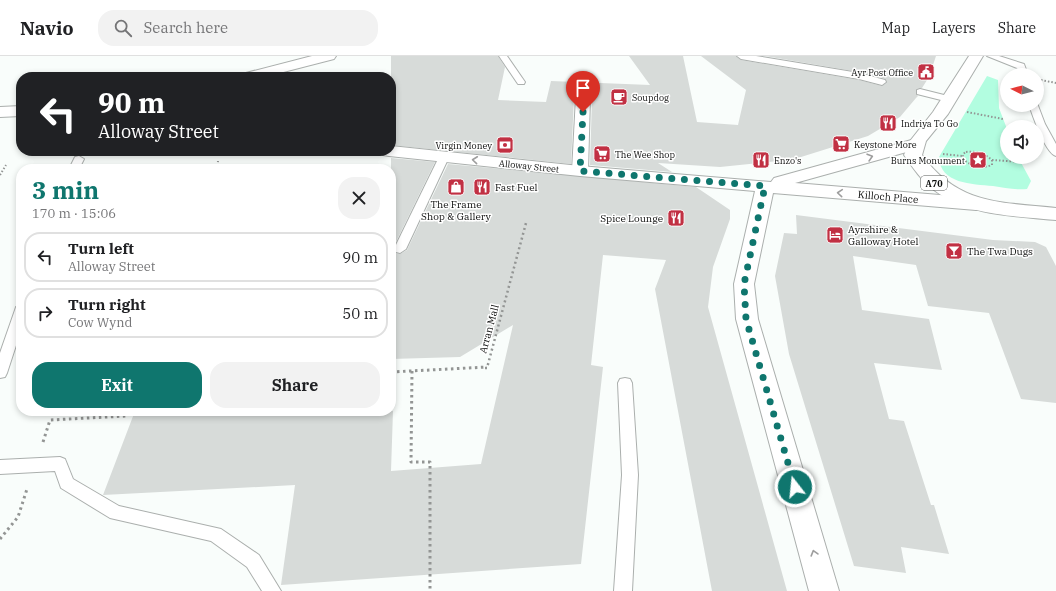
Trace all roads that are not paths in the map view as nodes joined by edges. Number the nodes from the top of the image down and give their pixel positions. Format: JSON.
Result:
{"nodes":[{"id":1,"x":329,"y":56,"type":"edge"},
{"id":2,"x":503,"y":56,"type":"edge"},
{"id":3,"x":741,"y":56,"type":"edge"},
{"id":4,"x":991,"y":56,"type":"edge"},
{"id":5,"x":768,"y":58,"type":"edge"},
{"id":6,"x":968,"y":60,"type":"edge"},
{"id":7,"x":1022,"y":68,"type":"edge"},
{"id":8,"x":267,"y":72,"type":"edge"},
{"id":9,"x":521,"y":82,"type":"dead end"},
{"id":10,"x":882,"y":82,"type":"dead end"},
{"id":11,"x":920,"y":92,"type":"dead end"},
{"id":12,"x":583,"y":97,"type":"dead end"},
{"id":13,"x":946,"y":103,"type":"junction"},
{"id":14,"x":16,"y":111,"type":"edge"},
{"id":15,"x":0,"y":112,"type":"edge"},
{"id":16,"x":1036,"y":112,"type":"edge"},
{"id":17,"x":915,"y":144,"type":"junction"},
{"id":18,"x":396,"y":152,"type":"edge"},
{"id":19,"x":1056,"y":153,"type":"edge"},
{"id":20,"x":444,"y":157,"type":"junction"},
{"id":21,"x":79,"y":159,"type":"dead end"},
{"id":22,"x":76,"y":164,"type":"edge"},
{"id":23,"x":580,"y":171,"type":"junction"},
{"id":24,"x":765,"y":186,"type":"junction"},
{"id":25,"x":976,"y":204,"type":"junction"},
{"id":26,"x":1011,"y":208,"type":"junction"},
{"id":27,"x":1056,"y":214,"type":"edge"},
{"id":28,"x":1056,"y":227,"type":"edge"},
{"id":29,"x":400,"y":249,"type":"dead end"},
{"id":30,"x":16,"y":325,"type":"edge"},
{"id":31,"x":0,"y":373,"type":"edge"},
{"id":32,"x":625,"y":383,"type":"dead end"},
{"id":33,"x":0,"y":467,"type":"edge"},
{"id":34,"x":272,"y":591,"type":"edge"},
{"id":35,"x":623,"y":591,"type":"edge"},
{"id":36,"x":824,"y":591,"type":"edge"}],
"edges":[{"from":1,"to":8,"type":"street"},
{"from":2,"to":9,"type":"lane"},
{"from":3,"to":5,"type":"lane"},
{"from":4,"to":7,"type":"lane"},
{"from":5,"to":10,"type":"lane"},
{"from":6,"to":13,"type":"street"},
{"from":11,"to":13,"type":"lane"},
{"from":12,"to":23,"type":"street"},
{"from":13,"to":17,"type":"street"},
{"from":14,"to":15,"type":"street"},
{"from":16,"to":19,"type":"lane"},
{"from":24,"to":17,"type":"street","one_way":true},
{"from":17,"to":25,"type":"street","number":"A70"},
{"from":18,"to":20,"type":"street","name":"Alloway Street"},
{"from":23,"to":20,"type":"street","name":"Alloway Street","one_way":true},
{"from":20,"to":29,"type":"lane"},
{"from":21,"to":22,"type":"lane"},
{"from":23,"to":24,"type":"street","name":"Alloway Street"},
{"from":25,"to":24,"type":"street","name":"Killoch Place","one_way":true},
{"from":36,"to":24,"type":"street","one_way":true},
{"from":25,"to":26,"type":"street","name":"Killoch Place","number":"A70"},
{"from":26,"to":27,"type":"street","number":"A70"},
{"from":26,"to":28,"type":"street","number":"A70"},
{"from":30,"to":31,"type":"lane"},
{"from":32,"to":35,"type":"lane"},
{"from":33,"to":34,"type":"lane"}]}
